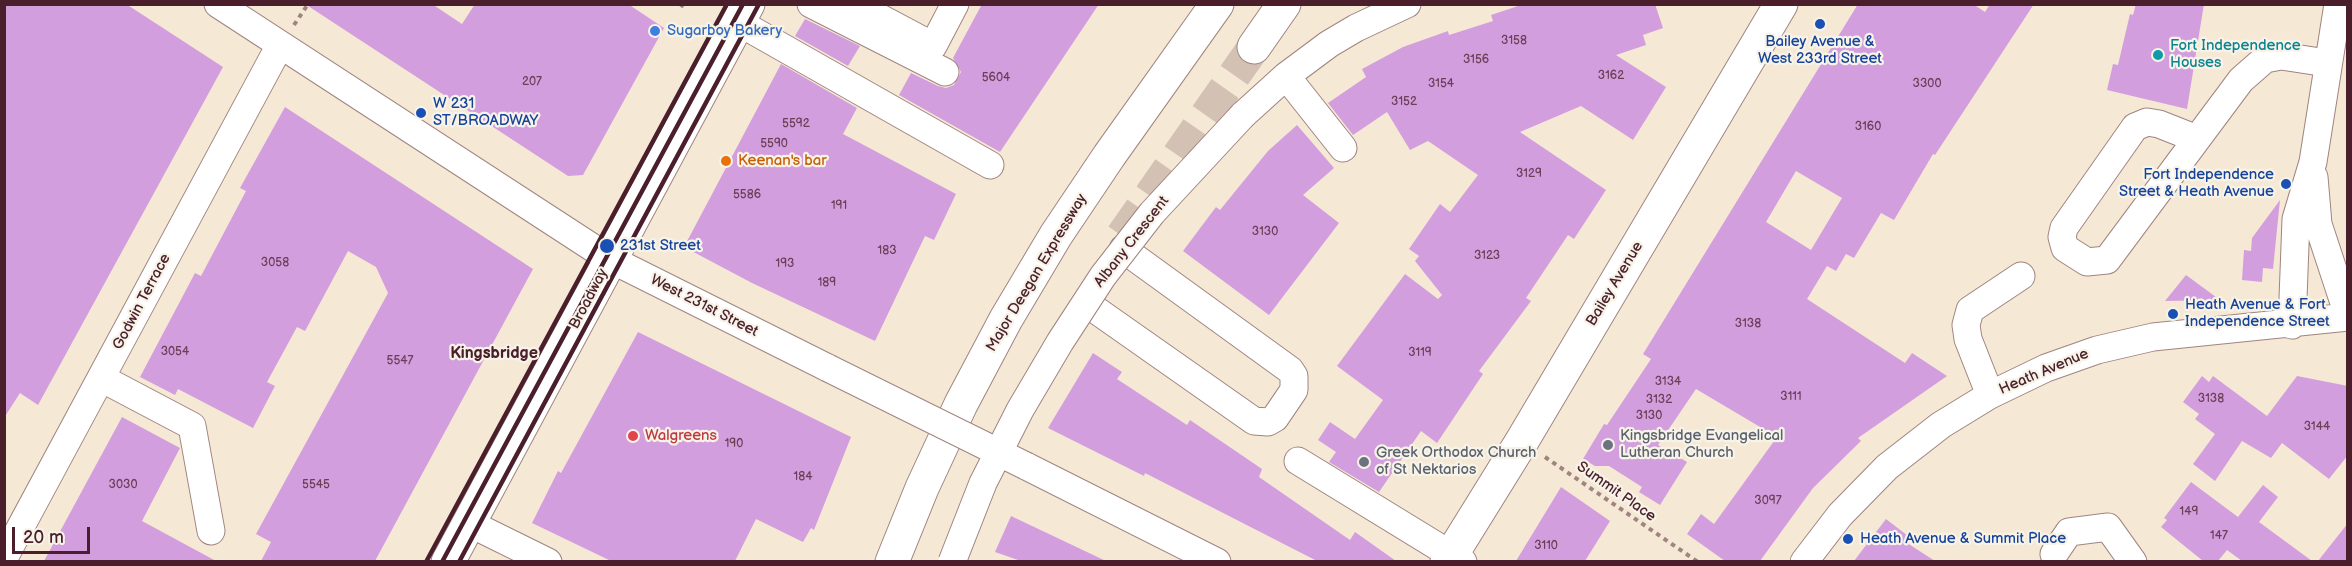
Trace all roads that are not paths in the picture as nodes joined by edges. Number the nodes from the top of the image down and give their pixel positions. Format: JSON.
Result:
{"nodes":[{"id":1,"x":218,"y":4,"type":"edge"},
{"id":2,"x":811,"y":4,"type":"edge"},
{"id":3,"x":854,"y":4,"type":"edge"},
{"id":4,"x":955,"y":4,"type":"edge"},
{"id":5,"x":1217,"y":4,"type":"edge"},
{"id":6,"x":1284,"y":4,"type":"edge"},
{"id":7,"x":1407,"y":4,"type":"edge"},
{"id":8,"x":1781,"y":4,"type":"edge"},
{"id":9,"x":2338,"y":4,"type":"edge"},
{"id":10,"x":743,"y":13,"type":"edge"},
{"id":11,"x":280,"y":45,"type":"junction"},
{"id":12,"x":1254,"y":47,"type":"tunnel mouth"},
{"id":13,"x":2327,"y":63,"type":"junction"},
{"id":14,"x":945,"y":72,"type":"dead end"},
{"id":15,"x":1286,"y":76,"type":"junction"},
{"id":16,"x":2197,"y":140,"type":"junction"},
{"id":17,"x":1343,"y":148,"type":"dead end"},
{"id":18,"x":2313,"y":162,"type":"junction"},
{"id":19,"x":990,"y":165,"type":"dead end"},
{"id":20,"x":1123,"y":249,"type":"junction"},
{"id":21,"x":610,"y":259,"type":"junction"},
{"id":22,"x":2020,"y":276,"type":"dead end"},
{"id":23,"x":1086,"y":303,"type":"junction"},
{"id":24,"x":2348,"y":316,"type":"edge"},
{"id":25,"x":2292,"y":325,"type":"junction"},
{"id":26,"x":101,"y":378,"type":"junction"},
{"id":27,"x":1990,"y":395,"type":"junction"},
{"id":28,"x":998,"y":452,"type":"junction"},
{"id":29,"x":1298,"y":461,"type":"dead end"},
{"id":30,"x":469,"y":523,"type":"junction"},
{"id":31,"x":211,"y":531,"type":"dead end"},
{"id":32,"x":2054,"y":554,"type":"dead end"},
{"id":33,"x":4,"y":558,"type":"edge"},
{"id":34,"x":1453,"y":559,"type":"edge"},
{"id":35,"x":448,"y":561,"type":"edge"},
{"id":36,"x":548,"y":561,"type":"edge"},
{"id":37,"x":892,"y":561,"type":"edge"},
{"id":38,"x":952,"y":561,"type":"edge"},
{"id":39,"x":1217,"y":561,"type":"edge"},
{"id":40,"x":1804,"y":561,"type":"edge"},
{"id":41,"x":2133,"y":561,"type":"edge"}],
"edges":[{"from":1,"to":11,"type":"street","name":"West 231st Street"},
{"from":2,"to":14,"type":"street"},
{"from":3,"to":4,"type":"street"},
{"from":5,"to":37,"type":"main road","name":"Major Deegan Expressway"},
{"from":6,"to":12,"type":"main road"},
{"from":7,"to":15,"type":"street","name":"Albany Crescent"},
{"from":8,"to":34,"type":"main road","name":"Bailey Avenue"},
{"from":9,"to":13,"type":"street"},
{"from":10,"to":19,"type":"street"},
{"from":10,"to":21,"type":"main road","name":"Broadway"},
{"from":11,"to":21,"type":"street","name":"West 231st Street"},
{"from":11,"to":26,"type":"street","name":"Godwin Terrace"},
{"from":13,"to":16,"type":"street"},
{"from":13,"to":18,"type":"street"},
{"from":15,"to":17,"type":"street"},
{"from":15,"to":20,"type":"street","name":"Albany Crescent","bridge":true},
{"from":16,"to":16,"type":"street"},
{"from":18,"to":24,"type":"street"},
{"from":18,"to":25,"type":"street"},
{"from":20,"to":23,"type":"street","name":"Albany Crescent","bridge":true},
{"from":20,"to":23,"type":"street"},
{"from":21,"to":28,"type":"street","name":"West 231st Street","bridge":true},
{"from":21,"to":30,"type":"main road","name":"Broadway"},
{"from":22,"to":27,"type":"street"},
{"from":23,"to":28,"type":"street","name":"Albany Crescent","bridge":true},
{"from":24,"to":25,"type":"street","name":"Heath Avenue"},
{"from":25,"to":27,"type":"street","name":"Heath Avenue"},
{"from":26,"to":31,"type":"street"},
{"from":26,"to":33,"type":"street","name":"Godwin Terrace"},
{"from":27,"to":40,"type":"street","name":"Heath Avenue"},
{"from":28,"to":38,"type":"street","name":"Albany Crescent","bridge":true},
{"from":28,"to":39,"type":"street","name":"West 231st Street","bridge":true},
{"from":29,"to":34,"type":"street"},
{"from":30,"to":35,"type":"main road","name":"Broadway"},
{"from":30,"to":36,"type":"street"},
{"from":32,"to":41,"type":"street"}]}
